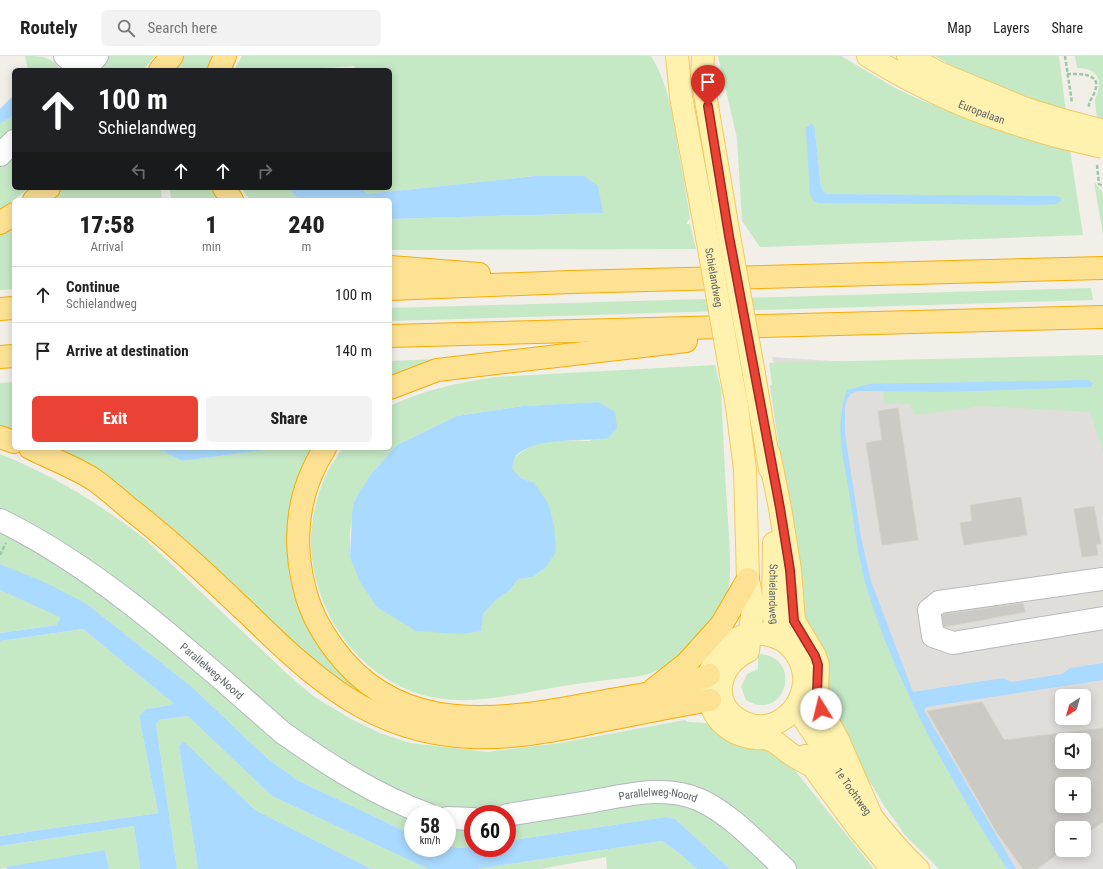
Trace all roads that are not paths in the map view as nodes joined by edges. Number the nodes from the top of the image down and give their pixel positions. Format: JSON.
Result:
{"nodes":[{"id":1,"x":65,"y":56,"type":"edge"},
{"id":2,"x":97,"y":56,"type":"edge"},
{"id":3,"x":172,"y":56,"type":"edge"},
{"id":4,"x":225,"y":56,"type":"edge"},
{"id":5,"x":664,"y":56,"type":"edge"},
{"id":6,"x":677,"y":56,"type":"edge"},
{"id":7,"x":695,"y":56,"type":"edge"},
{"id":8,"x":709,"y":56,"type":"edge"},
{"id":9,"x":868,"y":56,"type":"edge"},
{"id":10,"x":908,"y":56,"type":"edge"},
{"id":11,"x":702,"y":66,"type":"edge"},
{"id":12,"x":80,"y":68,"type":"edge"},
{"id":13,"x":85,"y":68,"type":"edge"},
{"id":14,"x":162,"y":68,"type":"edge"},
{"id":15,"x":220,"y":68,"type":"edge"},
{"id":16,"x":681,"y":97,"type":"junction"},
{"id":17,"x":1062,"y":120,"type":"junction"},
{"id":18,"x":1103,"y":131,"type":"edge"},
{"id":19,"x":12,"y":143,"type":"edge"},
{"id":20,"x":1103,"y":147,"type":"edge"},
{"id":21,"x":0,"y":155,"type":"edge"},
{"id":22,"x":46,"y":190,"type":"edge"},
{"id":23,"x":36,"y":198,"type":"edge"},
{"id":24,"x":12,"y":215,"type":"edge"},
{"id":25,"x":0,"y":223,"type":"edge"},
{"id":26,"x":392,"y":266,"type":"edge"},
{"id":27,"x":1103,"y":268,"type":"edge"},
{"id":28,"x":570,"y":282,"type":"junction"},
{"id":29,"x":392,"y":290,"type":"edge"},
{"id":30,"x":12,"y":308,"type":"edge"},
{"id":31,"x":0,"y":309,"type":"edge"},
{"id":32,"x":1103,"y":317,"type":"edge"},
{"id":33,"x":828,"y":324,"type":"junction"},
{"id":34,"x":392,"y":336,"type":"edge"},
{"id":35,"x":12,"y":356,"type":"edge"},
{"id":36,"x":0,"y":357,"type":"edge"},
{"id":37,"x":392,"y":387,"type":"edge"},
{"id":38,"x":0,"y":437,"type":"edge"},
{"id":39,"x":12,"y":441,"type":"edge"},
{"id":40,"x":34,"y":450,"type":"edge"},
{"id":41,"x":324,"y":450,"type":"edge"},
{"id":42,"x":769,"y":454,"type":"junction"},
{"id":43,"x":0,"y":520,"type":"edge"},
{"id":44,"x":748,"y":579,"type":"junction"},
{"id":45,"x":1103,"y":579,"type":"edge"},
{"id":46,"x":1103,"y":618,"type":"edge"},
{"id":47,"x":777,"y":637,"type":"junction"},
{"id":48,"x":746,"y":641,"type":"junction"},
{"id":49,"x":709,"y":675,"type":"junction"},
{"id":50,"x":649,"y":702,"type":"junction"},
{"id":51,"x":717,"y":705,"type":"junction"},
{"id":52,"x":796,"y":707,"type":"junction"},
{"id":53,"x":770,"y":731,"type":"junction"},
{"id":54,"x":405,"y":805,"type":"edge"},
{"id":55,"x":870,"y":813,"type":"junction"},
{"id":56,"x":516,"y":814,"type":"edge"},
{"id":57,"x":785,"y":869,"type":"edge"},
{"id":58,"x":892,"y":869,"type":"edge"},
{"id":59,"x":918,"y":869,"type":"edge"}],
"edges":[{"from":1,"to":12,"type":"street"},
{"from":2,"to":13,"type":"street"},
{"from":3,"to":14,"type":"highway"},
{"from":4,"to":15,"type":"highway"},
{"from":5,"to":16,"type":"main road","name":"Schielandweg"},
{"from":6,"to":16,"type":"main road","name":"Schielandweg"},
{"from":7,"to":11,"type":"main road","name":"Schielandweg"},
{"from":8,"to":11,"type":"main road"},
{"from":9,"to":17,"type":"main road","name":"Europalaan"},
{"from":10,"to":17,"type":"main road","name":"Europalaan"},
{"from":11,"to":42,"type":"main road","name":"Schielandweg","bridge":true},
{"from":16,"to":44,"type":"main road","name":"Schielandweg","bridge":true},
{"from":17,"to":18,"type":"main road","name":"Europalaan","bridge":true},
{"from":17,"to":20,"type":"main road","name":"Europalaan","bridge":true},
{"from":19,"to":21,"type":"street"},
{"from":22,"to":23,"type":"highway"},
{"from":24,"to":25,"type":"highway"},
{"from":26,"to":28,"type":"highway"},
{"from":27,"to":28,"type":"highway"},
{"from":28,"to":29,"type":"highway"},
{"from":30,"to":31,"type":"highway"},
{"from":32,"to":33,"type":"highway"},
{"from":33,"to":34,"type":"highway"},
{"from":33,"to":37,"type":"highway"},
{"from":35,"to":36,"type":"highway"},
{"from":38,"to":39,"type":"highway"},
{"from":40,"to":50,"type":"highway"},
{"from":41,"to":50,"type":"highway"},
{"from":42,"to":47,"type":"main road","name":"Schielandweg"},
{"from":42,"to":55,"type":"main road"},
{"from":43,"to":54,"type":"street","name":"Parallelweg-Noord"},
{"from":44,"to":48,"type":"main road","name":"Schielandweg"},
{"from":44,"to":50,"type":"highway"},
{"from":45,"to":46,"type":"street"},
{"from":47,"to":48,"type":"main road"},
{"from":47,"to":52,"type":"main road"},
{"from":48,"to":49,"type":"main road"},
{"from":48,"to":51,"type":"main road"},
{"from":49,"to":50,"type":"highway"},
{"from":49,"to":51,"type":"main road"},
{"from":50,"to":51,"type":"highway"},
{"from":51,"to":53,"type":"main road"},
{"from":52,"to":53,"type":"main road"},
{"from":52,"to":55,"type":"main road","name":"1e Tochtweg"},
{"from":53,"to":58,"type":"main road","name":"1e Tochtweg"},
{"from":55,"to":59,"type":"main road","name":"1e Tochtweg"},
{"from":56,"to":57,"type":"street","name":"Parallelweg-Noord"}]}
